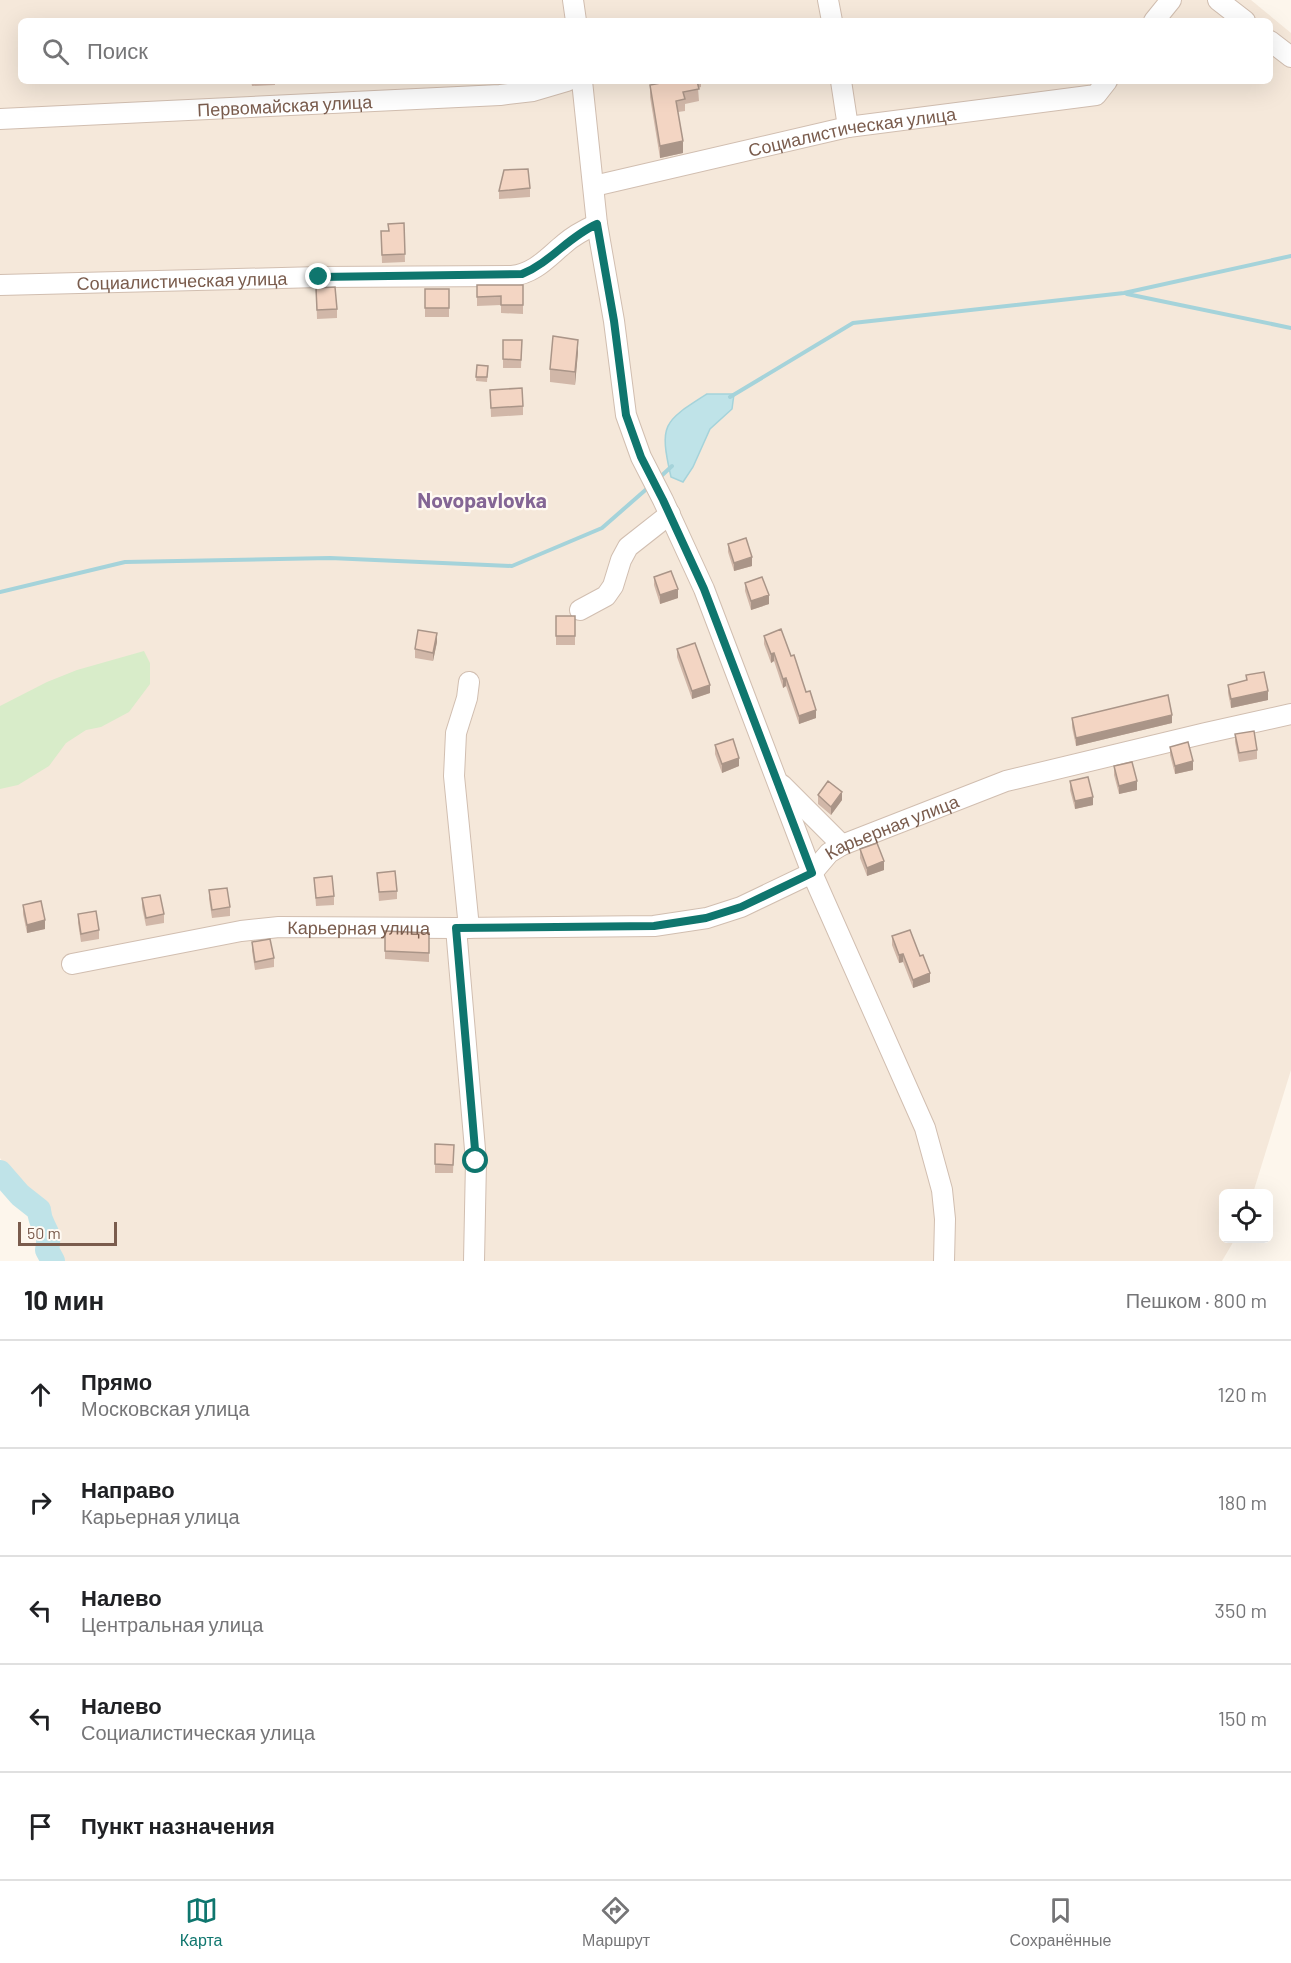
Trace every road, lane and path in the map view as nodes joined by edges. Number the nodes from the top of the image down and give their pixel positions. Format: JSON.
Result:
{"nodes":[{"id":1,"x":573,"y":0,"type":"edge"},
{"id":2,"x":828,"y":0,"type":"edge"},
{"id":3,"x":1171,"y":0,"type":"edge"},
{"id":4,"x":1218,"y":0,"type":"edge"},
{"id":5,"x":576,"y":18,"type":"edge"},
{"id":6,"x":831,"y":18,"type":"edge"},
{"id":7,"x":1156,"y":18,"type":"edge"},
{"id":8,"x":1241,"y":18,"type":"edge"},
{"id":9,"x":1273,"y":42,"type":"edge"},
{"id":10,"x":1291,"y":57,"type":"edge"},
{"id":11,"x":557,"y":84,"type":"edge"},
{"id":12,"x":582,"y":84,"type":"edge"},
{"id":13,"x":841,"y":84,"type":"edge"},
{"id":14,"x":1105,"y":84,"type":"edge"},
{"id":15,"x":0,"y":119,"type":"edge"},
{"id":16,"x":848,"y":127,"type":"junction"},
{"id":17,"x":594,"y":186,"type":"junction"},
{"id":18,"x":597,"y":224,"type":"junction"},
{"id":19,"x":0,"y":285,"type":"edge"},
{"id":20,"x":667,"y":507,"type":"junction"},
{"id":21,"x":580,"y":610,"type":"dead end"},
{"id":22,"x":469,"y":682,"type":"dead end"},
{"id":23,"x":1291,"y":714,"type":"edge"},
{"id":24,"x":776,"y":779,"type":"junction"},
{"id":25,"x":842,"y":845,"type":"junction"},
{"id":26,"x":812,"y":873,"type":"junction"},
{"id":27,"x":462,"y":928,"type":"junction"},
{"id":28,"x":72,"y":964,"type":"dead end"},
{"id":29,"x":474,"y":1261,"type":"edge"},
{"id":30,"x":944,"y":1261,"type":"edge"}],
"edges":[{"from":1,"to":5,"type":"street"},
{"from":2,"to":6,"type":"street"},
{"from":3,"to":7,"type":"street"},
{"from":4,"to":8,"type":"street"},
{"from":9,"to":10,"type":"street"},
{"from":11,"to":15,"type":"street","name":"Первомайская улица"},
{"from":12,"to":17,"type":"street"},
{"from":13,"to":16,"type":"street"},
{"from":14,"to":16,"type":"street","name":"Социалистическая улица"},
{"from":16,"to":17,"type":"street","name":"Социалистическая улица"},
{"from":17,"to":18,"type":"street"},
{"from":18,"to":19,"type":"street","name":"Социалистическая улица"},
{"from":18,"to":20,"type":"street"},
{"from":20,"to":21,"type":"street"},
{"from":20,"to":24,"type":"street"},
{"from":22,"to":27,"type":"street"},
{"from":23,"to":25,"type":"street","name":"Карьерная улица"},
{"from":24,"to":25,"type":"street"},
{"from":24,"to":26,"type":"street"},
{"from":25,"to":26,"type":"street","name":"Карьерная улица"},
{"from":26,"to":27,"type":"street","name":"Карьерная улица"},
{"from":26,"to":30,"type":"street"},
{"from":27,"to":28,"type":"street","name":"Карьерная улица"},
{"from":27,"to":29,"type":"street"}]}
